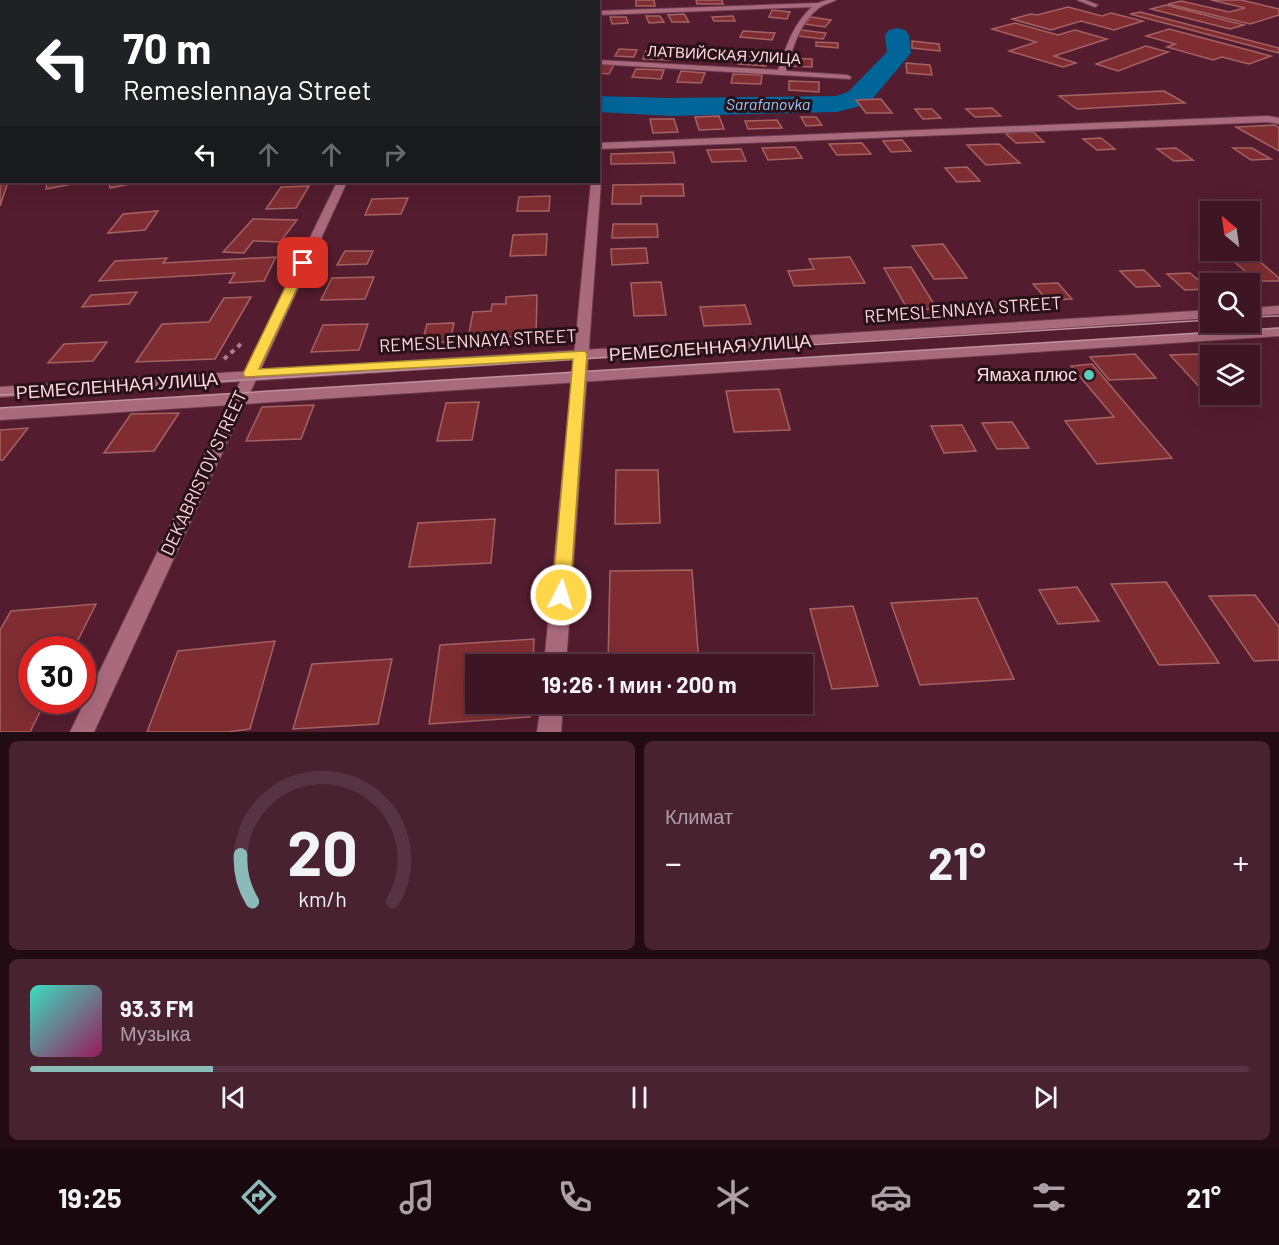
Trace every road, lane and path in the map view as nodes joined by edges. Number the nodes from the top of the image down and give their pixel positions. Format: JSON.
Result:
{"nodes":[{"id":1,"x":833,"y":0,"type":"edge"},
{"id":2,"x":1080,"y":0,"type":"edge"},
{"id":3,"x":819,"y":4,"type":"junction"},
{"id":4,"x":1095,"y":4,"type":"dead end"},
{"id":5,"x":600,"y":13,"type":"edge"},
{"id":6,"x":600,"y":62,"type":"edge"},
{"id":7,"x":782,"y":71,"type":"junction"},
{"id":8,"x":848,"y":77,"type":"dead end"},
{"id":9,"x":1279,"y":121,"type":"edge"},
{"id":10,"x":600,"y":149,"type":"edge"},
{"id":11,"x":342,"y":183,"type":"edge"},
{"id":12,"x":596,"y":183,"type":"edge"},
{"id":13,"x":1279,"y":310,"type":"edge"},
{"id":14,"x":1260,"y":311,"type":"edge"},
{"id":15,"x":1200,"y":315,"type":"edge"},
{"id":16,"x":1279,"y":332,"type":"edge"},
{"id":17,"x":580,"y":354,"type":"junction"},
{"id":18,"x":250,"y":374,"type":"junction"},
{"id":19,"x":580,"y":376,"type":"junction"},
{"id":20,"x":0,"y":392,"type":"edge"},
{"id":21,"x":239,"y":397,"type":"junction"},
{"id":22,"x":0,"y":414,"type":"edge"},
{"id":23,"x":556,"y":654,"type":"edge"},
{"id":24,"x":551,"y":714,"type":"edge"},
{"id":25,"x":82,"y":732,"type":"edge"},
{"id":26,"x":549,"y":732,"type":"edge"}],
"edges":[{"from":1,"to":3,"type":"street"},
{"from":2,"to":4,"type":"lane"},
{"from":3,"to":5,"type":"street"},
{"from":3,"to":7,"type":"street"},
{"from":6,"to":7,"type":"street","name":"ЛАТВИЙСКАЯ УЛИЦА"},
{"from":7,"to":8,"type":"street","name":"ЛАТВИЙСКАЯ УЛИЦА"},
{"from":9,"to":10,"type":"street"},
{"from":11,"to":18,"type":"street","name":"DEKABRISTOV STREET"},
{"from":12,"to":17,"type":"street"},
{"from":13,"to":14,"type":"street"},
{"from":15,"to":17,"type":"street","name":"REMESLENNAYA STREET"},
{"from":16,"to":19,"type":"street","name":"РЕМЕСЛЕННАЯ УЛИЦА"},
{"from":17,"to":18,"type":"street","name":"REMESLENNAYA STREET"},
{"from":17,"to":19,"type":"street"},
{"from":18,"to":20,"type":"street","name":"REMESLENNAYA STREET"},
{"from":18,"to":21,"type":"street","name":"DEKABRISTOV STREET"},
{"from":19,"to":21,"type":"street","name":"РЕМЕСЛЕННАЯ УЛИЦА"},
{"from":19,"to":23,"type":"street"},
{"from":21,"to":22,"type":"street","name":"РЕМЕСЛЕННАЯ УЛИЦА"},
{"from":21,"to":25,"type":"street","name":"DEKABRISTOV STREET"},
{"from":24,"to":26,"type":"street"}]}
